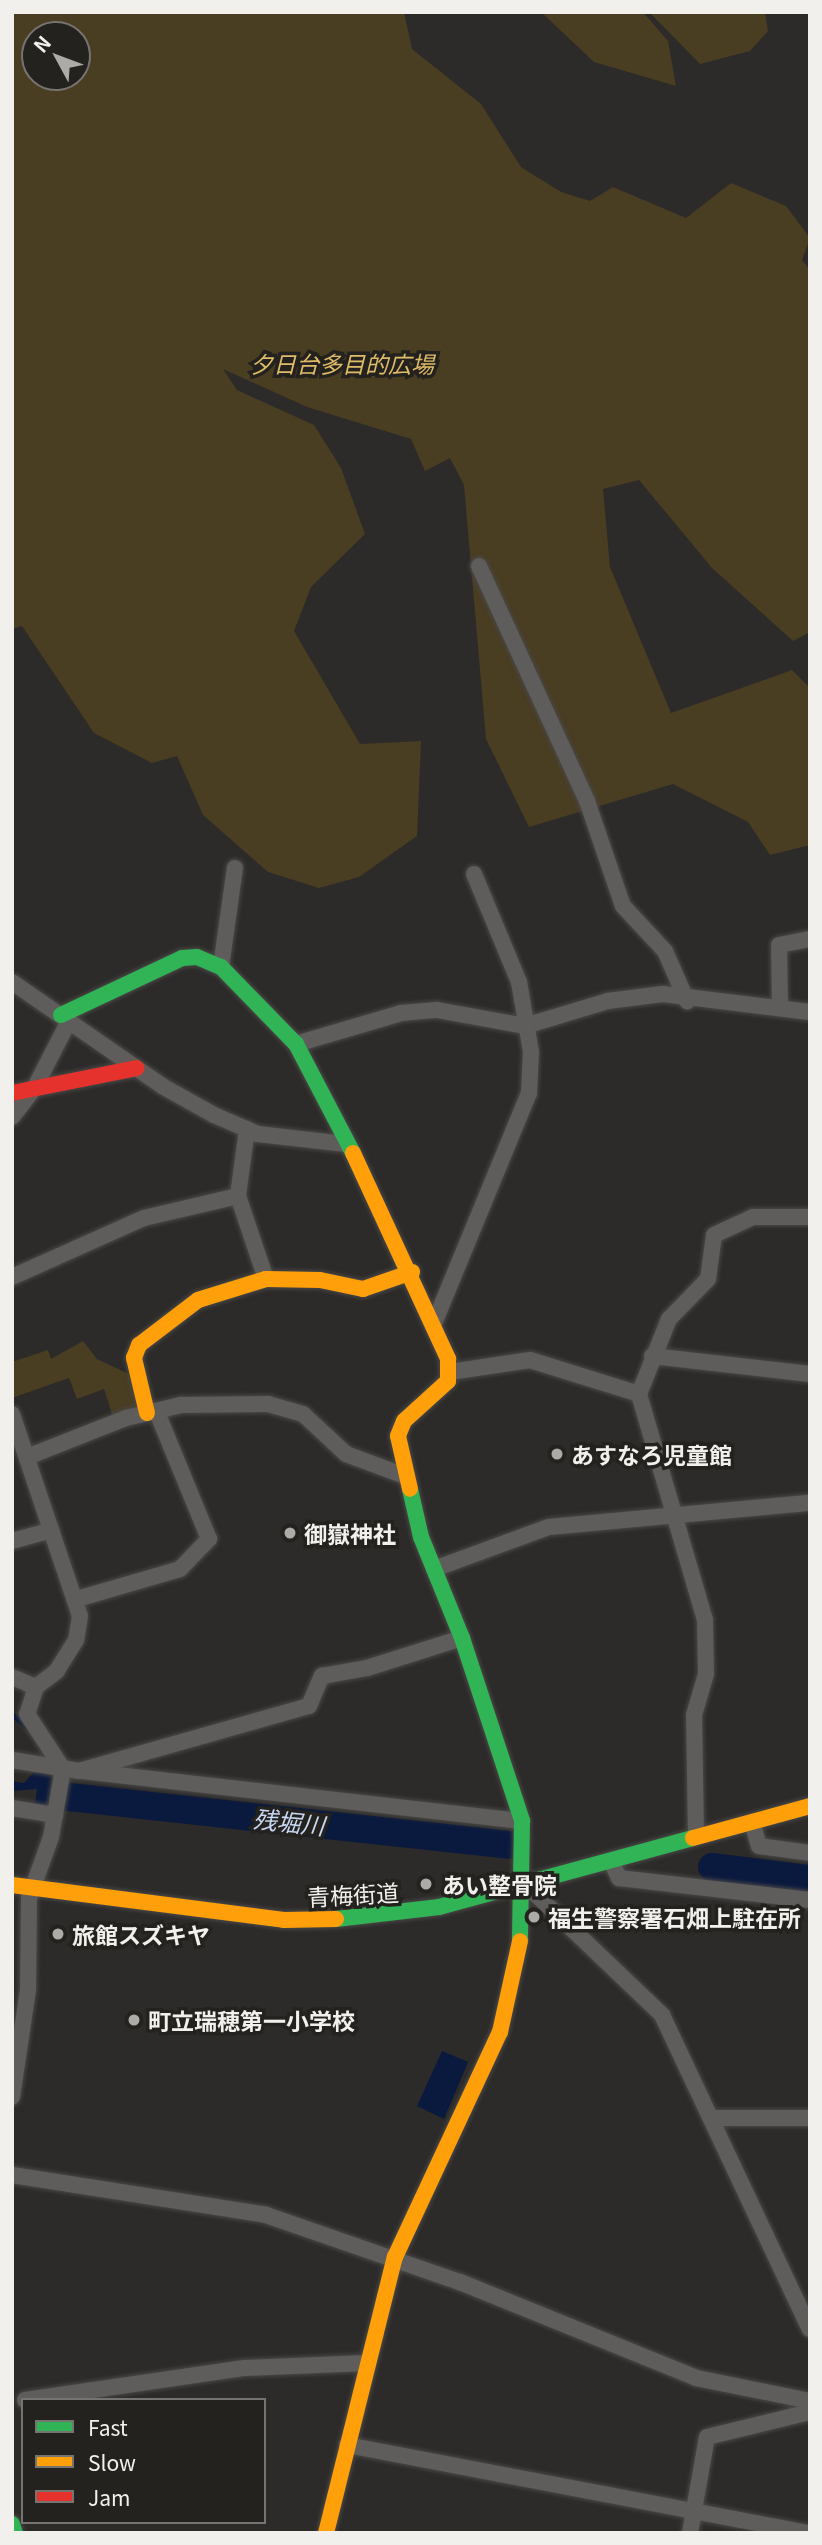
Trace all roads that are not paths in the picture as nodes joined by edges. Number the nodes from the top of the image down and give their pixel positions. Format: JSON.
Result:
{"nodes":[{"id":1,"x":479,"y":566,"type":"dead end"},
{"id":2,"x":235,"y":868,"type":"dead end"},
{"id":3,"x":474,"y":874,"type":"dead end"},
{"id":4,"x":810,"y":939,"type":"edge"},
{"id":5,"x":221,"y":967,"type":"junction"},
{"id":6,"x":12,"y":982,"type":"edge"},
{"id":7,"x":687,"y":1001,"type":"junction"},
{"id":8,"x":780,"y":1007,"type":"junction"},
{"id":9,"x":810,"y":1012,"type":"edge"},
{"id":10,"x":65,"y":1018,"type":"junction"},
{"id":11,"x":525,"y":1026,"type":"junction"},
{"id":12,"x":296,"y":1044,"type":"junction"},
{"id":13,"x":137,"y":1068,"type":"junction"},
{"id":14,"x":34,"y":1089,"type":"junction"},
{"id":15,"x":12,"y":1093,"type":"edge"},
{"id":16,"x":12,"y":1118,"type":"edge"},
{"id":17,"x":247,"y":1129,"type":"junction"},
{"id":18,"x":346,"y":1144,"type":"junction"},
{"id":19,"x":239,"y":1196,"type":"junction"},
{"id":20,"x":810,"y":1217,"type":"edge"},
{"id":21,"x":412,"y":1272,"type":"junction"},
{"id":22,"x":12,"y":1277,"type":"edge"},
{"id":23,"x":266,"y":1279,"type":"junction"},
{"id":24,"x":435,"y":1321,"type":"junction"},
{"id":25,"x":652,"y":1356,"type":"junction"},
{"id":26,"x":450,"y":1372,"type":"junction"},
{"id":27,"x":810,"y":1374,"type":"edge"},
{"id":28,"x":639,"y":1394,"type":"junction"},
{"id":29,"x":152,"y":1412,"type":"junction"},
{"id":30,"x":12,"y":1413,"type":"edge"},
{"id":31,"x":27,"y":1457,"type":"junction"},
{"id":32,"x":405,"y":1476,"type":"junction"},
{"id":33,"x":810,"y":1503,"type":"edge"},
{"id":34,"x":671,"y":1513,"type":"junction"},
{"id":35,"x":52,"y":1530,"type":"junction"},
{"id":36,"x":12,"y":1541,"type":"edge"},
{"id":37,"x":434,"y":1570,"type":"junction"},
{"id":38,"x":76,"y":1599,"type":"junction"},
{"id":39,"x":462,"y":1638,"type":"junction"},
{"id":40,"x":12,"y":1677,"type":"edge"},
{"id":41,"x":36,"y":1687,"type":"junction"},
{"id":42,"x":12,"y":1760,"type":"edge"},
{"id":43,"x":68,"y":1771,"type":"junction"},
{"id":44,"x":810,"y":1806,"type":"edge"},
{"id":45,"x":12,"y":1808,"type":"edge"},
{"id":46,"x":55,"y":1813,"type":"junction"},
{"id":47,"x":522,"y":1821,"type":"junction"},
{"id":48,"x":752,"y":1822,"type":"junction"},
{"id":49,"x":696,"y":1837,"type":"junction"},
{"id":50,"x":810,"y":1853,"type":"edge"},
{"id":51,"x":611,"y":1861,"type":"junction"},
{"id":52,"x":526,"y":1884,"type":"junction"},
{"id":53,"x":12,"y":1885,"type":"edge"},
{"id":54,"x":34,"y":1888,"type":"junction"},
{"id":55,"x":810,"y":1900,"type":"edge"},
{"id":56,"x":12,"y":2096,"type":"edge"},
{"id":57,"x":715,"y":2118,"type":"junction"},
{"id":58,"x":810,"y":2118,"type":"edge"},
{"id":59,"x":12,"y":2175,"type":"edge"},
{"id":60,"x":395,"y":2257,"type":"junction"},
{"id":61,"x":810,"y":2329,"type":"edge"},
{"id":62,"x":367,"y":2363,"type":"junction"},
{"id":63,"x":38,"y":2398,"type":"edge"},
{"id":64,"x":810,"y":2401,"type":"edge"},
{"id":65,"x":810,"y":2412,"type":"edge"},
{"id":66,"x":347,"y":2445,"type":"junction"},
{"id":67,"x":694,"y":2512,"type":"junction"},
{"id":68,"x":12,"y":2524,"type":"edge"},
{"id":69,"x":15,"y":2533,"type":"edge"},
{"id":70,"x":326,"y":2533,"type":"edge"},
{"id":71,"x":690,"y":2533,"type":"edge"},
{"id":72,"x":810,"y":2533,"type":"edge"}],
"edges":[{"from":1,"to":7,"type":"street"},
{"from":2,"to":5,"type":"street"},
{"from":3,"to":11,"type":"street"},
{"from":4,"to":8,"type":"street"},
{"from":5,"to":10,"type":"street"},
{"from":5,"to":12,"type":"street"},
{"from":6,"to":10,"type":"street"},
{"from":7,"to":8,"type":"street"},
{"from":7,"to":11,"type":"street"},
{"from":8,"to":9,"type":"street"},
{"from":10,"to":13,"type":"street"},
{"from":10,"to":14,"type":"street"},
{"from":11,"to":12,"type":"street"},
{"from":11,"to":24,"type":"street"},
{"from":12,"to":18,"type":"street"},
{"from":13,"to":14,"type":"street"},
{"from":13,"to":17,"type":"street"},
{"from":14,"to":15,"type":"street"},
{"from":14,"to":16,"type":"street"},
{"from":17,"to":18,"type":"street"},
{"from":17,"to":19,"type":"street"},
{"from":18,"to":21,"type":"street"},
{"from":19,"to":22,"type":"street"},
{"from":19,"to":23,"type":"street"},
{"from":20,"to":25,"type":"street"},
{"from":21,"to":23,"type":"street"},
{"from":21,"to":24,"type":"street"},
{"from":23,"to":29,"type":"street"},
{"from":24,"to":26,"type":"street"},
{"from":25,"to":27,"type":"street"},
{"from":25,"to":28,"type":"street"},
{"from":26,"to":28,"type":"street"},
{"from":26,"to":32,"type":"street"},
{"from":28,"to":34,"type":"street"},
{"from":29,"to":31,"type":"street"},
{"from":29,"to":32,"type":"street"},
{"from":29,"to":38,"type":"street"},
{"from":30,"to":31,"type":"street"},
{"from":31,"to":35,"type":"street"},
{"from":32,"to":37,"type":"street"},
{"from":33,"to":34,"type":"street"},
{"from":34,"to":37,"type":"street"},
{"from":34,"to":49,"type":"street"},
{"from":35,"to":36,"type":"street"},
{"from":35,"to":38,"type":"street"},
{"from":37,"to":39,"type":"street"},
{"from":38,"to":41,"type":"street"},
{"from":39,"to":43,"type":"street"},
{"from":39,"to":47,"type":"street"},
{"from":40,"to":41,"type":"street"},
{"from":41,"to":43,"type":"street"},
{"from":42,"to":43,"type":"street"},
{"from":43,"to":46,"type":"street"},
{"from":43,"to":47,"type":"street"},
{"from":44,"to":48,"type":"street","name":"青梅街道"},
{"from":45,"to":46,"type":"street"},
{"from":46,"to":54,"type":"street"},
{"from":47,"to":52,"type":"street"},
{"from":48,"to":49,"type":"street","name":"青梅街道"},
{"from":48,"to":50,"type":"street"},
{"from":49,"to":51,"type":"street","name":"青梅街道"},
{"from":51,"to":52,"type":"street","name":"青梅街道"},
{"from":51,"to":55,"type":"street"},
{"from":52,"to":54,"type":"street","name":"青梅街道"},
{"from":52,"to":57,"type":"street"},
{"from":52,"to":60,"type":"street"},
{"from":53,"to":54,"type":"street","name":"青梅街道"},
{"from":54,"to":56,"type":"street"},
{"from":57,"to":58,"type":"street"},
{"from":57,"to":61,"type":"street"},
{"from":59,"to":60,"type":"street"},
{"from":60,"to":62,"type":"street"},
{"from":60,"to":64,"type":"street"},
{"from":62,"to":63,"type":"street"},
{"from":62,"to":66,"type":"street"},
{"from":65,"to":67,"type":"street"},
{"from":66,"to":67,"type":"street"},
{"from":66,"to":70,"type":"street"},
{"from":67,"to":71,"type":"street"},
{"from":67,"to":72,"type":"street"},
{"from":68,"to":69,"type":"street"}]}
